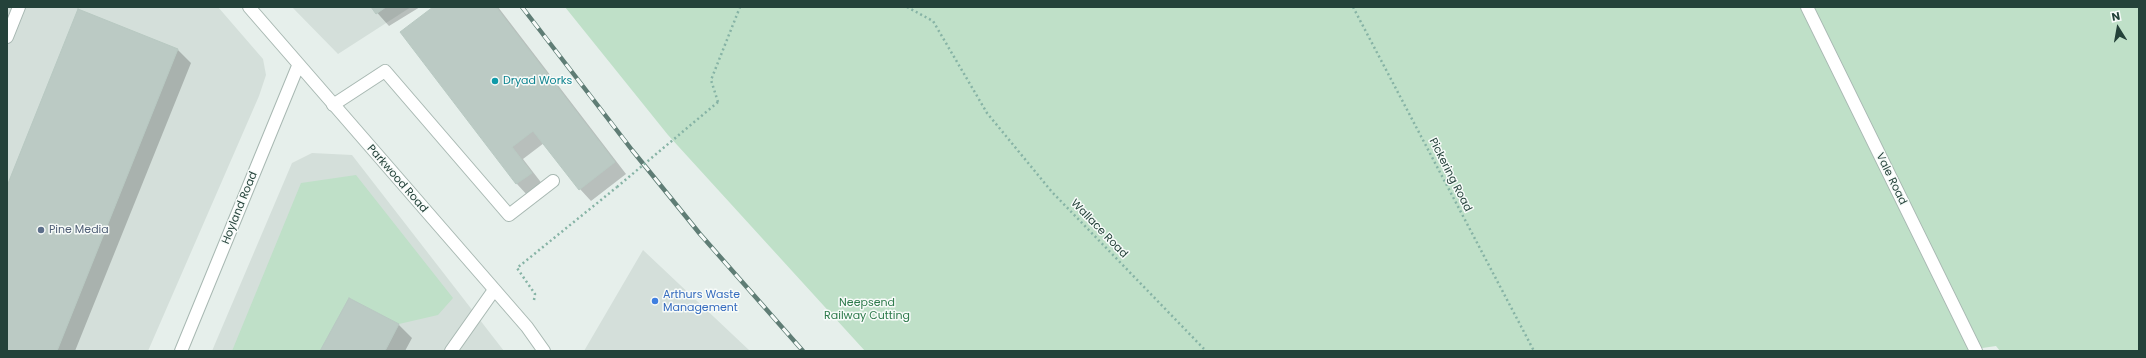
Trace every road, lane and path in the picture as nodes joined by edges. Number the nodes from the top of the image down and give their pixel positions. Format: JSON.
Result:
{"nodes":[{"id":1,"x":19,"y":7,"type":"edge"},
{"id":2,"x":249,"y":7,"type":"edge"},
{"id":3,"x":740,"y":7,"type":"edge"},
{"id":4,"x":907,"y":7,"type":"edge"},
{"id":5,"x":1353,"y":7,"type":"edge"},
{"id":6,"x":1807,"y":7,"type":"edge"},
{"id":7,"x":7,"y":37,"type":"edge"},
{"id":8,"x":298,"y":66,"type":"junction"},
{"id":9,"x":333,"y":105,"type":"junction"},
{"id":10,"x":553,"y":181,"type":"dead end"},
{"id":11,"x":494,"y":290,"type":"junction"},
{"id":12,"x":527,"y":328,"type":"junction"},
{"id":13,"x":181,"y":351,"type":"edge"},
{"id":14,"x":451,"y":351,"type":"edge"},
{"id":15,"x":544,"y":351,"type":"edge"},
{"id":16,"x":1206,"y":351,"type":"edge"},
{"id":17,"x":1534,"y":351,"type":"edge"},
{"id":18,"x":1976,"y":351,"type":"edge"}],
"edges":[{"from":1,"to":7,"type":"street"},
{"from":2,"to":8,"type":"street","name":"Parkwood Road"},
{"from":3,"to":12,"type":"path","bridge":true},
{"from":4,"to":16,"type":"path","name":"Wallace Road"},
{"from":5,"to":17,"type":"path","name":"Pickering Road"},
{"from":6,"to":18,"type":"street","name":"Vale Road"},
{"from":8,"to":9,"type":"street","name":"Parkwood Road"},
{"from":8,"to":13,"type":"street","name":"Hoyland Road"},
{"from":9,"to":10,"type":"street"},
{"from":9,"to":11,"type":"street","name":"Parkwood Road"},
{"from":11,"to":12,"type":"street","name":"Parkwood Road"},
{"from":11,"to":14,"type":"street"},
{"from":12,"to":15,"type":"street","name":"Parkwood Road"}]}
